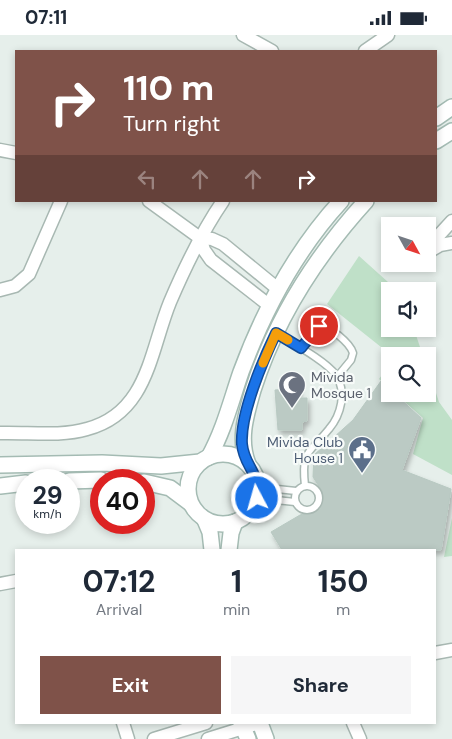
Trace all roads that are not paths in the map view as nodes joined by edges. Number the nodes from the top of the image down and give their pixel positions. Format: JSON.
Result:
{"nodes":[{"id":1,"x":243,"y":35,"type":"edge"},
{"id":2,"x":388,"y":35,"type":"edge"},
{"id":3,"x":270,"y":50,"type":"edge"},
{"id":4,"x":366,"y":50,"type":"edge"},
{"id":5,"x":452,"y":107,"type":"edge"},
{"id":6,"x":437,"y":117,"type":"edge"},
{"id":7,"x":452,"y":131,"type":"edge"},
{"id":8,"x":437,"y":140,"type":"edge"},
{"id":9,"x":0,"y":150,"type":"edge"},
{"id":10,"x":15,"y":153,"type":"edge"},
{"id":11,"x":61,"y":202,"type":"edge"},
{"id":12,"x":150,"y":202,"type":"edge"},
{"id":13,"x":222,"y":202,"type":"edge"},
{"id":14,"x":340,"y":202,"type":"edge"},
{"id":15,"x":365,"y":202,"type":"edge"},
{"id":16,"x":452,"y":221,"type":"edge"},
{"id":17,"x":436,"y":237,"type":"edge"},
{"id":18,"x":200,"y":238,"type":"junction"},
{"id":19,"x":452,"y":243,"type":"edge"},
{"id":20,"x":436,"y":249,"type":"edge"},
{"id":21,"x":278,"y":289,"type":"junction"},
{"id":22,"x":0,"y":290,"type":"edge"},
{"id":23,"x":270,"y":306,"type":"junction"},
{"id":24,"x":276,"y":333,"type":"junction"},
{"id":25,"x":301,"y":348,"type":"junction"},
{"id":26,"x":337,"y":377,"type":"junction"},
{"id":27,"x":0,"y":433,"type":"edge"},
{"id":28,"x":204,"y":460,"type":"junction"},
{"id":29,"x":248,"y":464,"type":"junction"},
{"id":30,"x":0,"y":465,"type":"edge"},
{"id":31,"x":15,"y":484,"type":"edge"},
{"id":32,"x":0,"y":485,"type":"edge"},
{"id":33,"x":155,"y":485,"type":"edge"},
{"id":34,"x":305,"y":486,"type":"junction"},
{"id":35,"x":296,"y":491,"type":"junction"},
{"id":36,"x":257,"y":493,"type":"junction"},
{"id":37,"x":295,"y":502,"type":"junction"},
{"id":38,"x":190,"y":503,"type":"junction"},
{"id":39,"x":205,"y":520,"type":"junction"},
{"id":40,"x":235,"y":522,"type":"junction"},
{"id":41,"x":212,"y":549,"type":"edge"},
{"id":42,"x":229,"y":549,"type":"edge"},
{"id":43,"x":15,"y":581,"type":"edge"},
{"id":44,"x":0,"y":584,"type":"edge"},
{"id":45,"x":452,"y":650,"type":"edge"},
{"id":46,"x":436,"y":653,"type":"edge"},
{"id":47,"x":123,"y":724,"type":"edge"},
{"id":48,"x":203,"y":724,"type":"edge"},
{"id":49,"x":257,"y":724,"type":"edge"},
{"id":50,"x":259,"y":724,"type":"edge"},
{"id":51,"x":353,"y":724,"type":"edge"},
{"id":52,"x":244,"y":730,"type":"edge"},
{"id":53,"x":128,"y":739,"type":"edge"},
{"id":54,"x":154,"y":739,"type":"edge"},
{"id":55,"x":208,"y":739,"type":"edge"},
{"id":56,"x":266,"y":739,"type":"edge"},
{"id":57,"x":360,"y":739,"type":"edge"}],
"edges":[{"from":1,"to":3,"type":"street"},
{"from":2,"to":4,"type":"street"},
{"from":5,"to":6,"type":"street"},
{"from":7,"to":8,"type":"street"},
{"from":9,"to":10,"type":"street"},
{"from":11,"to":22,"type":"street"},
{"from":12,"to":18,"type":"street"},
{"from":13,"to":18,"type":"street"},
{"from":14,"to":21,"type":"street"},
{"from":15,"to":24,"type":"street"},
{"from":16,"to":17,"type":"street"},
{"from":18,"to":21,"type":"street"},
{"from":18,"to":23,"type":"street"},
{"from":18,"to":27,"type":"street"},
{"from":19,"to":20,"type":"street"},
{"from":21,"to":23,"type":"street"},
{"from":23,"to":28,"type":"street"},
{"from":24,"to":25,"type":"lane"},
{"from":24,"to":29,"type":"street"},
{"from":25,"to":26,"type":"lane"},
{"from":25,"to":26,"type":"lane"},
{"from":26,"to":34,"type":"lane"},
{"from":28,"to":29,"type":"street"},
{"from":28,"to":30,"type":"street"},
{"from":28,"to":38,"type":"street"},
{"from":29,"to":36,"type":"street"},
{"from":31,"to":32,"type":"street"},
{"from":33,"to":38,"type":"street"},
{"from":34,"to":35,"type":"lane"},
{"from":34,"to":37,"type":"lane"},
{"from":35,"to":36,"type":"lane"},
{"from":35,"to":37,"type":"lane"},
{"from":36,"to":37,"type":"lane"},
{"from":36,"to":40,"type":"street"},
{"from":38,"to":39,"type":"street"},
{"from":39,"to":40,"type":"street"},
{"from":39,"to":41,"type":"street"},
{"from":40,"to":42,"type":"street"},
{"from":43,"to":44,"type":"street"},
{"from":45,"to":46,"type":"street"},
{"from":47,"to":53,"type":"street"},
{"from":48,"to":54,"type":"street"},
{"from":49,"to":52,"type":"street"},
{"from":50,"to":56,"type":"street"},
{"from":51,"to":57,"type":"street"},
{"from":52,"to":55,"type":"street"}]}
